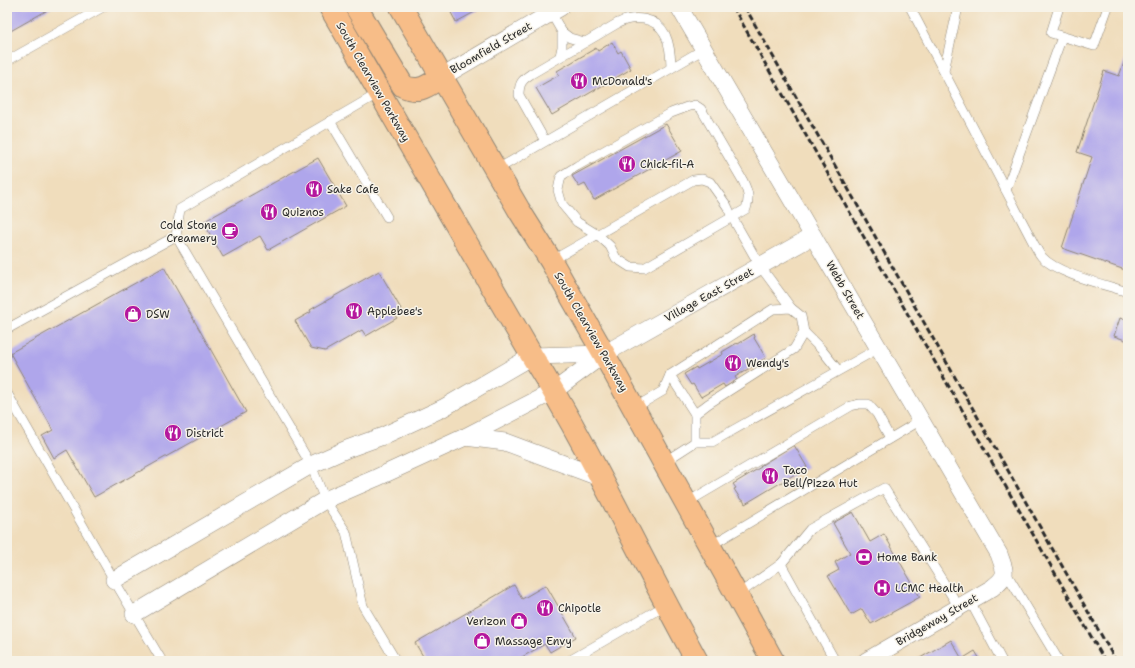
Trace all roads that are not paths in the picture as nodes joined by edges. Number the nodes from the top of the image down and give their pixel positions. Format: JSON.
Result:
{"nodes":[{"id":1,"x":104,"y":7,"type":"edge"},
{"id":2,"x":330,"y":7,"type":"edge"},
{"id":3,"x":356,"y":7,"type":"edge"},
{"id":4,"x":401,"y":7,"type":"edge"},
{"id":5,"x":679,"y":7,"type":"edge"},
{"id":6,"x":910,"y":7,"type":"edge"},
{"id":7,"x":958,"y":7,"type":"edge"},
{"id":8,"x":1059,"y":7,"type":"edge"},
{"id":9,"x":1108,"y":7,"type":"edge"},
{"id":10,"x":556,"y":10,"type":"edge"},
{"id":11,"x":562,"y":32,"type":"junction"},
{"id":12,"x":1062,"y":37,"type":"junction"},
{"id":13,"x":585,"y":42,"type":"junction"},
{"id":14,"x":704,"y":49,"type":"junction"},
{"id":15,"x":560,"y":56,"type":"junction"},
{"id":16,"x":7,"y":61,"type":"edge"},
{"id":17,"x":671,"y":68,"type":"junction"},
{"id":18,"x":944,"y":71,"type":"junction"},
{"id":19,"x":442,"y":77,"type":"junction"},
{"id":20,"x":379,"y":92,"type":"junction"},
{"id":21,"x":330,"y":122,"type":"junction"},
{"id":22,"x":545,"y":141,"type":"junction"},
{"id":23,"x":496,"y":170,"type":"junction"},
{"id":24,"x":1006,"y":190,"type":"junction"},
{"id":25,"x":387,"y":217,"type":"dead end"},
{"id":26,"x":732,"y":217,"type":"junction"},
{"id":27,"x":598,"y":235,"type":"junction"},
{"id":28,"x":176,"y":236,"type":"junction"},
{"id":29,"x":814,"y":236,"type":"junction"},
{"id":30,"x":551,"y":261,"type":"junction"},
{"id":31,"x":760,"y":266,"type":"junction"},
{"id":32,"x":1128,"y":292,"type":"edge"},
{"id":33,"x":791,"y":308,"type":"junction"},
{"id":34,"x":7,"y":329,"type":"edge"},
{"id":35,"x":804,"y":332,"type":"junction"},
{"id":36,"x":879,"y":348,"type":"junction"},
{"id":37,"x":604,"y":354,"type":"junction"},
{"id":38,"x":532,"y":356,"type":"junction"},
{"id":39,"x":838,"y":370,"type":"junction"},
{"id":40,"x":670,"y":375,"type":"junction"},
{"id":41,"x":554,"y":391,"type":"junction"},
{"id":42,"x":7,"y":393,"type":"edge"},
{"id":43,"x":634,"y":408,"type":"junction"},
{"id":44,"x":696,"y":414,"type":"junction"},
{"id":45,"x":921,"y":420,"type":"junction"},
{"id":46,"x":465,"y":436,"type":"junction"},
{"id":47,"x":890,"y":438,"type":"junction"},
{"id":48,"x":695,"y":442,"type":"junction"},
{"id":49,"x":664,"y":462,"type":"junction"},
{"id":50,"x":311,"y":465,"type":"junction"},
{"id":51,"x":600,"y":478,"type":"junction"},
{"id":52,"x":325,"y":500,"type":"junction"},
{"id":53,"x":686,"y":503,"type":"junction"},
{"id":54,"x":710,"y":546,"type":"junction"},
{"id":55,"x":781,"y":564,"type":"junction"},
{"id":56,"x":1004,"y":572,"type":"junction"},
{"id":57,"x":114,"y":580,"type":"junction"},
{"id":58,"x":737,"y":595,"type":"junction"},
{"id":59,"x":964,"y":604,"type":"junction"},
{"id":60,"x":666,"y":605,"type":"junction"},
{"id":61,"x":134,"y":614,"type":"junction"},
{"id":62,"x":162,"y":661,"type":"edge"},
{"id":63,"x":396,"y":661,"type":"edge"},
{"id":64,"x":569,"y":661,"type":"edge"},
{"id":65,"x":697,"y":661,"type":"edge"},
{"id":66,"x":773,"y":661,"type":"edge"},
{"id":67,"x":835,"y":661,"type":"edge"},
{"id":68,"x":866,"y":661,"type":"edge"},
{"id":69,"x":1002,"y":661,"type":"edge"},
{"id":70,"x":1058,"y":661,"type":"edge"}],
"edges":[{"from":1,"to":16,"type":"lane"},
{"from":2,"to":20,"type":"highway","name":"South Clearview Parkway"},
{"from":3,"to":19,"type":"highway"},
{"from":4,"to":19,"type":"highway","name":"South Clearview Parkway"},
{"from":5,"to":14,"type":"street","name":"Webb Street"},
{"from":6,"to":18,"type":"lane"},
{"from":7,"to":18,"type":"lane"},
{"from":8,"to":12,"type":"lane"},
{"from":9,"to":12,"type":"lane"},
{"from":10,"to":11,"type":"lane"},
{"from":10,"to":19,"type":"street","name":"Bloomfield Street"},
{"from":11,"to":13,"type":"lane"},
{"from":11,"to":15,"type":"lane"},
{"from":12,"to":24,"type":"lane"},
{"from":13,"to":15,"type":"lane"},
{"from":13,"to":17,"type":"lane"},
{"from":14,"to":17,"type":"lane"},
{"from":14,"to":29,"type":"street","name":"Webb Street"},
{"from":15,"to":22,"type":"lane"},
{"from":17,"to":22,"type":"lane"},
{"from":18,"to":24,"type":"lane"},
{"from":19,"to":23,"type":"highway","name":"South Clearview Parkway"},
{"from":20,"to":21,"type":"lane"},
{"from":20,"to":38,"type":"highway","name":"South Clearview Parkway"},
{"from":21,"to":25,"type":"lane"},
{"from":21,"to":28,"type":"lane"},
{"from":22,"to":23,"type":"lane"},
{"from":23,"to":30,"type":"highway","name":"South Clearview Parkway"},
{"from":24,"to":32,"type":"lane"},
{"from":26,"to":27,"type":"lane"},
{"from":26,"to":27,"type":"lane"},
{"from":26,"to":27,"type":"lane"},
{"from":26,"to":31,"type":"lane"},
{"from":27,"to":30,"type":"lane"},
{"from":28,"to":34,"type":"lane"},
{"from":28,"to":50,"type":"lane"},
{"from":29,"to":31,"type":"street","name":"Village East Street"},
{"from":29,"to":36,"type":"street","name":"Webb Street"},
{"from":30,"to":37,"type":"highway","name":"South Clearview Parkway"},
{"from":31,"to":33,"type":"lane"},
{"from":31,"to":37,"type":"street","name":"Village East Street"},
{"from":33,"to":35,"type":"lane"},
{"from":33,"to":40,"type":"lane"},
{"from":35,"to":39,"type":"lane"},
{"from":35,"to":44,"type":"lane"},
{"from":36,"to":39,"type":"lane"},
{"from":36,"to":45,"type":"street","name":"Webb Street"},
{"from":37,"to":38,"type":"street"},
{"from":37,"to":41,"type":"street","name":"Village East Street"},
{"from":37,"to":43,"type":"highway","name":"South Clearview Parkway"},
{"from":38,"to":41,"type":"highway","name":"South Clearview Parkway"},
{"from":38,"to":50,"type":"street"},
{"from":39,"to":48,"type":"lane"},
{"from":40,"to":43,"type":"lane"},
{"from":40,"to":44,"type":"lane"},
{"from":41,"to":46,"type":"street","name":"Village East Street"},
{"from":41,"to":51,"type":"highway","name":"South Clearview Parkway"},
{"from":42,"to":57,"type":"lane"},
{"from":43,"to":49,"type":"highway","name":"South Clearview Parkway"},
{"from":44,"to":48,"type":"lane"},
{"from":45,"to":47,"type":"lane"},
{"from":45,"to":56,"type":"street","name":"Webb Street"},
{"from":46,"to":51,"type":"street"},
{"from":46,"to":52,"type":"street","name":"Village East Street"},
{"from":47,"to":53,"type":"lane"},
{"from":47,"to":54,"type":"lane"},
{"from":48,"to":49,"type":"lane"},
{"from":49,"to":53,"type":"highway","name":"South Clearview Parkway"},
{"from":50,"to":52,"type":"lane"},
{"from":50,"to":57,"type":"street"},
{"from":51,"to":60,"type":"highway","name":"South Clearview Parkway"},
{"from":52,"to":61,"type":"street","name":"Village East Street"},
{"from":52,"to":63,"type":"lane"},
{"from":53,"to":54,"type":"highway","name":"South Clearview Parkway"},
{"from":54,"to":58,"type":"highway","name":"South Clearview Parkway"},
{"from":55,"to":58,"type":"lane"},
{"from":55,"to":59,"type":"lane"},
{"from":55,"to":67,"type":"lane"},
{"from":56,"to":59,"type":"street","name":"Bridgeway Street"},
{"from":56,"to":70,"type":"lane"},
{"from":57,"to":61,"type":"lane"},
{"from":58,"to":66,"type":"highway","name":"South Clearview Parkway"},
{"from":59,"to":68,"type":"street","name":"Bridgeway Street"},
{"from":59,"to":69,"type":"lane"},
{"from":60,"to":64,"type":"lane"},
{"from":60,"to":65,"type":"highway","name":"South Clearview Parkway"},
{"from":61,"to":62,"type":"lane"}]}
